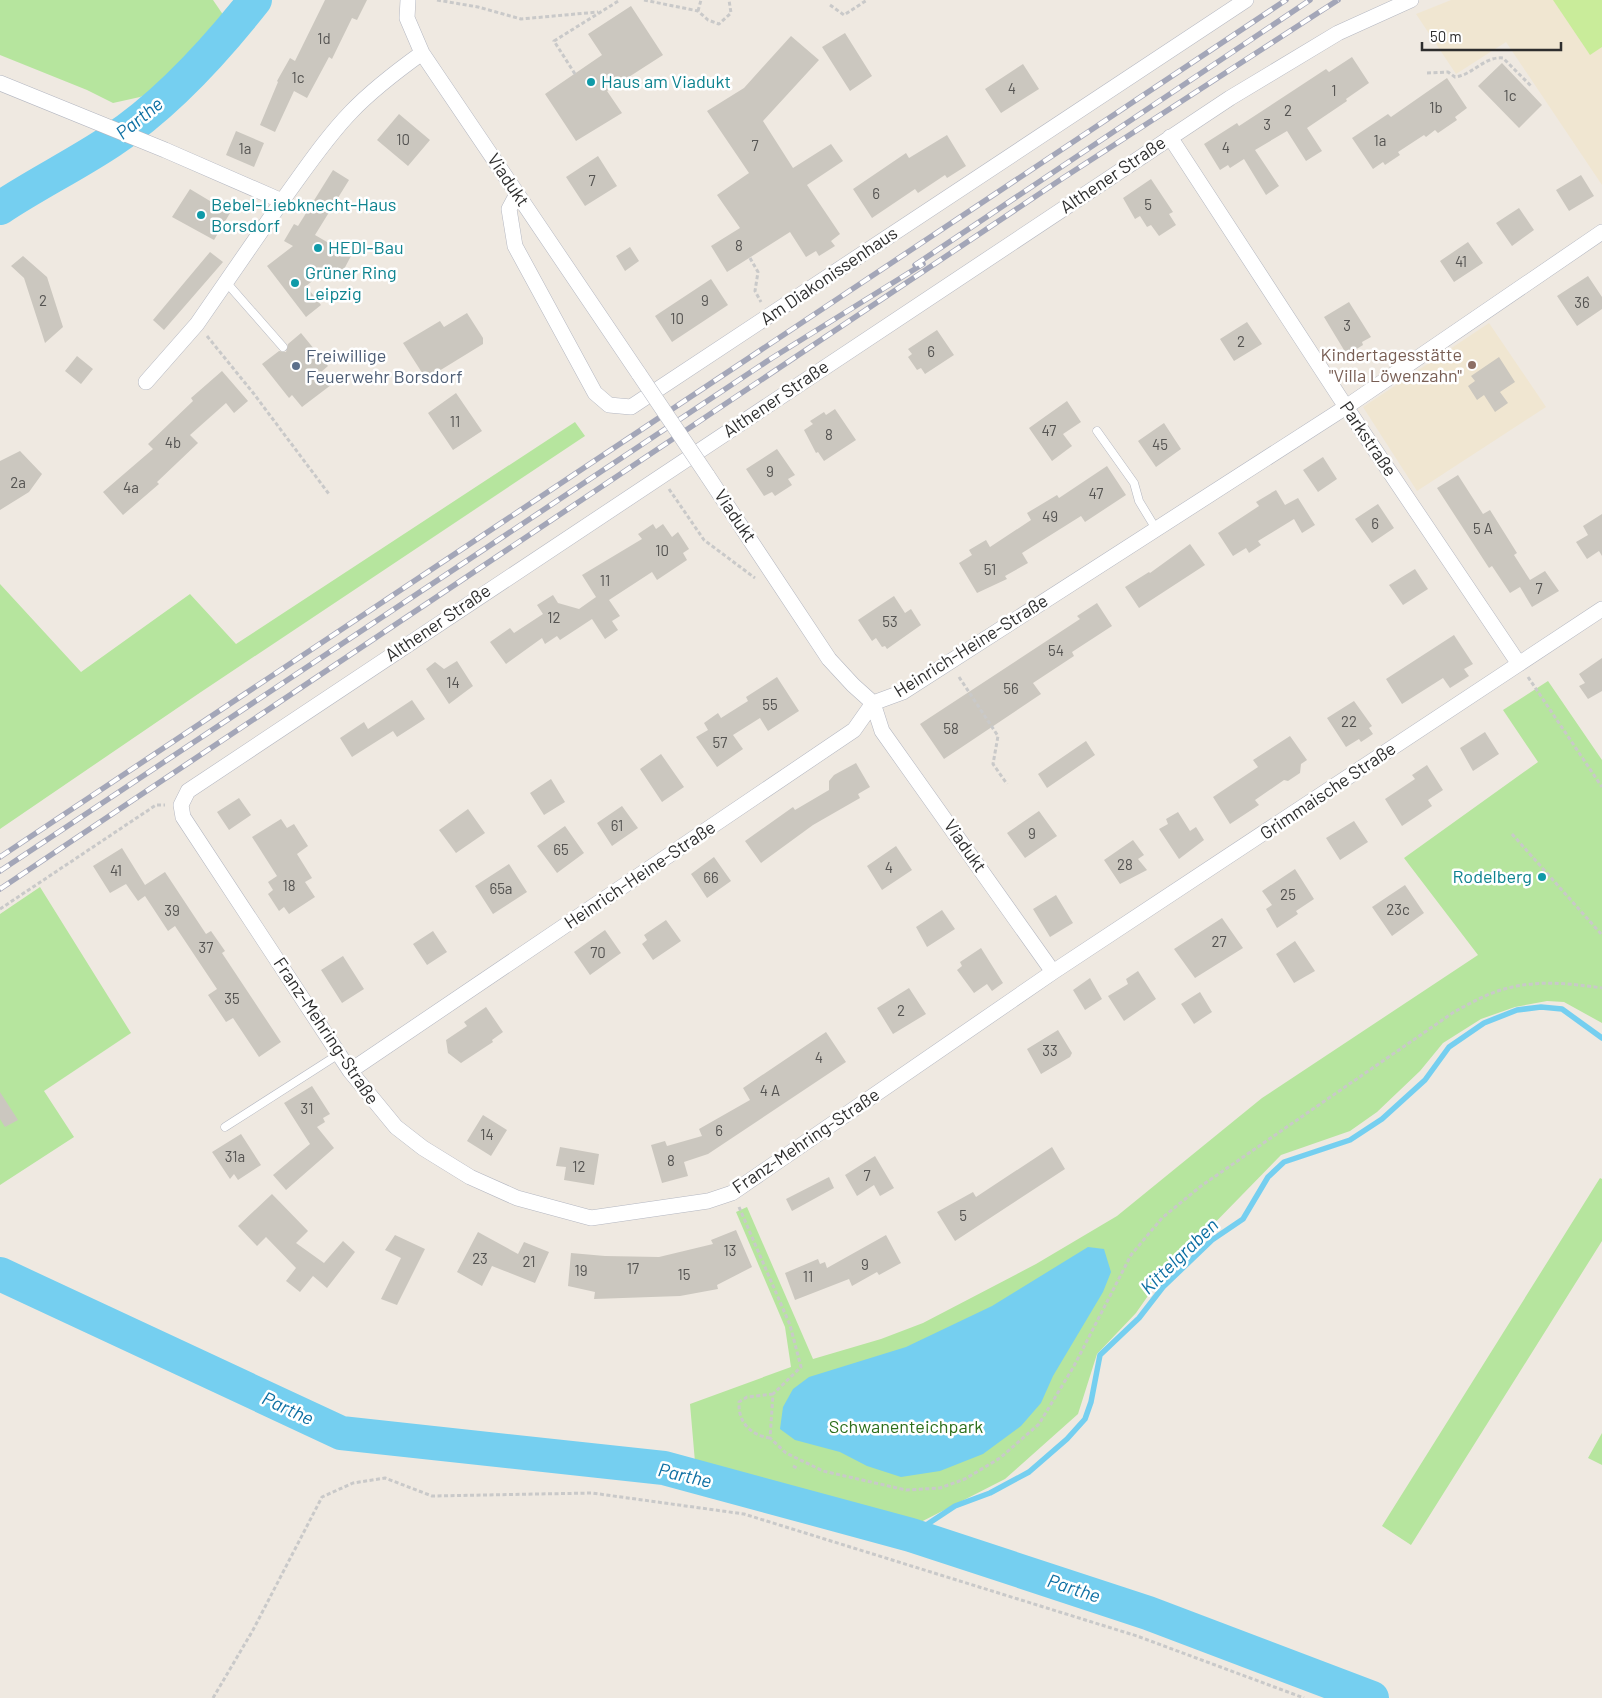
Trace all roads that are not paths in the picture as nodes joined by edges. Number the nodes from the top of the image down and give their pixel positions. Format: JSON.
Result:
{"nodes":[{"id":1,"x":408,"y":0,"type":"edge"},
{"id":2,"x":1246,"y":0,"type":"edge"},
{"id":3,"x":1412,"y":0,"type":"edge"},
{"id":4,"x":422,"y":53,"type":"junction"},
{"id":5,"x":0,"y":83,"type":"edge"},
{"id":6,"x":1170,"y":137,"type":"junction"},
{"id":7,"x":517,"y":194,"type":"junction"},
{"id":8,"x":282,"y":201,"type":"junction"},
{"id":9,"x":1602,"y":232,"type":"edge"},
{"id":10,"x":226,"y":282,"type":"junction"},
{"id":11,"x":283,"y":347,"type":"dead end"},
{"id":12,"x":146,"y":382,"type":"dead end"},
{"id":13,"x":1346,"y":407,"type":"junction"},
{"id":14,"x":1097,"y":431,"type":"dead end"},
{"id":15,"x":1156,"y":529,"type":"junction"},
{"id":16,"x":1602,"y":609,"type":"edge"},
{"id":17,"x":1519,"y":664,"type":"junction"},
{"id":18,"x":873,"y":703,"type":"junction"},
{"id":19,"x":181,"y":805,"type":"joint"},
{"id":20,"x":1053,"y":972,"type":"junction"},
{"id":21,"x":339,"y":1054,"type":"junction"},
{"id":22,"x":350,"y":1071,"type":"junction"},
{"id":23,"x":225,"y":1128,"type":"dead end"}],
"edges":[{"from":1,"to":4,"type":"street","name":"Viadukt"},
{"from":2,"to":7,"type":"street","name":"Am Diakonissenhaus"},
{"from":3,"to":6,"type":"street","name":"Althener Straße"},
{"from":4,"to":7,"type":"street","name":"Viadukt"},
{"from":4,"to":8,"type":"street"},
{"from":5,"to":8,"type":"street"},
{"from":6,"to":13,"type":"street","name":"Parkstraße"},
{"from":6,"to":19,"type":"street","name":"Althener Straße"},
{"from":7,"to":18,"type":"street","name":"Viadukt","bridge":true},
{"from":8,"to":10,"type":"street"},
{"from":9,"to":13,"type":"street","name":"Heinrich-Heine-Straße"},
{"from":10,"to":11,"type":"lane"},
{"from":10,"to":12,"type":"street"},
{"from":13,"to":15,"type":"street","name":"Heinrich-Heine-Straße"},
{"from":13,"to":17,"type":"street","name":"Parkstraße"},
{"from":14,"to":15,"type":"lane"},
{"from":15,"to":18,"type":"street","name":"Heinrich-Heine-Straße"},
{"from":16,"to":17,"type":"street","name":"Grimmaische Straße"},
{"from":17,"to":20,"type":"street","name":"Grimmaische Straße"},
{"from":18,"to":20,"type":"street","name":"Viadukt"},
{"from":18,"to":22,"type":"street","name":"Heinrich-Heine-Straße"},
{"from":19,"to":21,"type":"street","name":"Franz-Mehring-Straße"},
{"from":20,"to":22,"type":"street","name":"Franz-Mehring-Straße"},
{"from":21,"to":22,"type":"street","name":"Franz-Mehring-Straße"},
{"from":21,"to":23,"type":"lane"}]}
